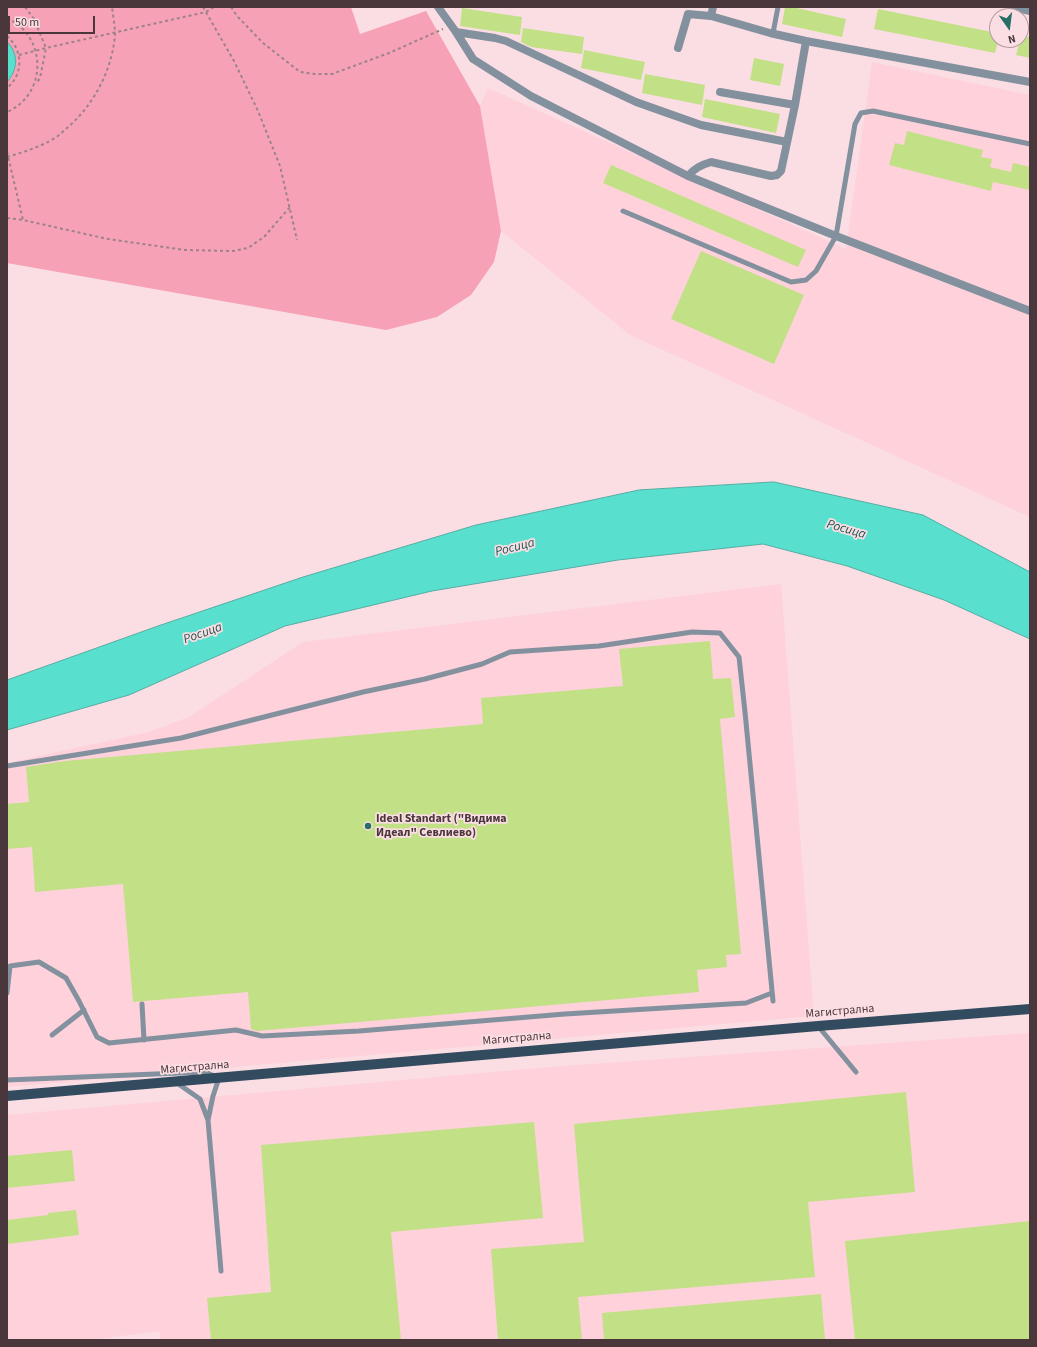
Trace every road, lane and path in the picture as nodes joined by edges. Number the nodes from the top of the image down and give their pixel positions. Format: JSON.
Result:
{"nodes":[{"id":1,"x":25,"y":7,"type":"edge"},
{"id":2,"x":112,"y":7,"type":"edge"},
{"id":3,"x":203,"y":7,"type":"edge"},
{"id":4,"x":214,"y":7,"type":"edge"},
{"id":5,"x":231,"y":7,"type":"edge"},
{"id":6,"x":438,"y":7,"type":"edge"},
{"id":7,"x":713,"y":7,"type":"edge"},
{"id":8,"x":778,"y":7,"type":"edge"},
{"id":9,"x":1013,"y":7,"type":"edge"},
{"id":10,"x":1030,"y":10,"type":"edge"},
{"id":11,"x":206,"y":12,"type":"junction"},
{"id":12,"x":711,"y":16,"type":"junction"},
{"id":13,"x":7,"y":18,"type":"edge"},
{"id":14,"x":454,"y":28,"type":"junction"},
{"id":15,"x":115,"y":32,"type":"junction"},
{"id":16,"x":773,"y":33,"type":"junction"},
{"id":17,"x":7,"y":36,"type":"edge"},
{"id":18,"x":806,"y":41,"type":"junction"},
{"id":19,"x":46,"y":48,"type":"junction"},
{"id":20,"x":678,"y":48,"type":"dead end"},
{"id":21,"x":36,"y":51,"type":"junction"},
{"id":22,"x":19,"y":56,"type":"junction"},
{"id":23,"x":1030,"y":82,"type":"edge"},
{"id":24,"x":7,"y":88,"type":"edge"},
{"id":25,"x":720,"y":92,"type":"dead end"},
{"id":26,"x":27,"y":97,"type":"junction"},
{"id":27,"x":795,"y":105,"type":"junction"},
{"id":28,"x":7,"y":112,"type":"edge"},
{"id":29,"x":787,"y":142,"type":"junction"},
{"id":30,"x":1030,"y":144,"type":"edge"},
{"id":31,"x":7,"y":152,"type":"edge"},
{"id":32,"x":8,"y":157,"type":"edge"},
{"id":33,"x":688,"y":176,"type":"junction"},
{"id":34,"x":290,"y":206,"type":"junction"},
{"id":35,"x":623,"y":212,"type":"dead end"},
{"id":36,"x":7,"y":218,"type":"edge"},
{"id":37,"x":23,"y":220,"type":"junction"},
{"id":38,"x":836,"y":236,"type":"junction"},
{"id":39,"x":297,"y":240,"type":"dead end"},
{"id":40,"x":1030,"y":311,"type":"edge"},
{"id":41,"x":7,"y":766,"type":"edge"},
{"id":42,"x":7,"y":993,"type":"edge"},
{"id":43,"x":772,"y":993,"type":"junction"},
{"id":44,"x":773,"y":1001,"type":"dead end"},
{"id":45,"x":142,"y":1004,"type":"dead end"},
{"id":46,"x":1030,"y":1009,"type":"edge"},
{"id":47,"x":84,"y":1010,"type":"junction"},
{"id":48,"x":818,"y":1026,"type":"junction"},
{"id":49,"x":52,"y":1035,"type":"dead end"},
{"id":50,"x":144,"y":1040,"type":"junction"},
{"id":51,"x":856,"y":1072,"type":"dead end"},
{"id":52,"x":219,"y":1078,"type":"junction"},
{"id":53,"x":7,"y":1080,"type":"edge"},
{"id":54,"x":176,"y":1082,"type":"junction"},
{"id":55,"x":7,"y":1096,"type":"edge"},
{"id":56,"x":208,"y":1120,"type":"junction"},
{"id":57,"x":221,"y":1271,"type":"dead end"}],
"edges":[{"from":1,"to":19,"type":"path"},
{"from":2,"to":15,"type":"path"},
{"from":3,"to":11,"type":"path"},
{"from":4,"to":11,"type":"path"},
{"from":5,"to":14,"type":"path"},
{"from":6,"to":14,"type":"street"},
{"from":7,"to":12,"type":"street"},
{"from":8,"to":16,"type":"lane"},
{"from":9,"to":10,"type":"street"},
{"from":11,"to":15,"type":"path"},
{"from":11,"to":34,"type":"path"},
{"from":12,"to":16,"type":"street"},
{"from":12,"to":20,"type":"street"},
{"from":13,"to":21,"type":"path"},
{"from":14,"to":29,"type":"street"},
{"from":14,"to":33,"type":"street"},
{"from":15,"to":19,"type":"path"},
{"from":15,"to":32,"type":"path"},
{"from":16,"to":18,"type":"street"},
{"from":17,"to":22,"type":"path"},
{"from":18,"to":23,"type":"street"},
{"from":18,"to":27,"type":"street"},
{"from":19,"to":21,"type":"path"},
{"from":19,"to":26,"type":"path"},
{"from":21,"to":22,"type":"path"},
{"from":21,"to":26,"type":"path"},
{"from":22,"to":24,"type":"path"},
{"from":25,"to":27,"type":"street"},
{"from":26,"to":28,"type":"path"},
{"from":27,"to":29,"type":"street"},
{"from":29,"to":33,"type":"street"},
{"from":30,"to":38,"type":"lane"},
{"from":31,"to":32,"type":"path"},
{"from":32,"to":37,"type":"path"},
{"from":33,"to":38,"type":"street"},
{"from":34,"to":37,"type":"path"},
{"from":34,"to":39,"type":"path"},
{"from":35,"to":38,"type":"lane"},
{"from":36,"to":37,"type":"path"},
{"from":38,"to":40,"type":"street"},
{"from":41,"to":43,"type":"lane"},
{"from":42,"to":47,"type":"lane"},
{"from":43,"to":44,"type":"lane"},
{"from":43,"to":50,"type":"lane"},
{"from":45,"to":50,"type":"lane"},
{"from":46,"to":48,"type":"main road","name":"Магистрална"},
{"from":47,"to":49,"type":"lane"},
{"from":47,"to":50,"type":"lane"},
{"from":48,"to":51,"type":"lane"},
{"from":48,"to":52,"type":"main road","name":"Магистрална"},
{"from":52,"to":53,"type":"lane"},
{"from":52,"to":54,"type":"main road","name":"Магистрална"},
{"from":52,"to":56,"type":"lane"},
{"from":54,"to":55,"type":"main road","name":"Магистрална"},
{"from":54,"to":56,"type":"lane"},
{"from":56,"to":57,"type":"lane"}]}
